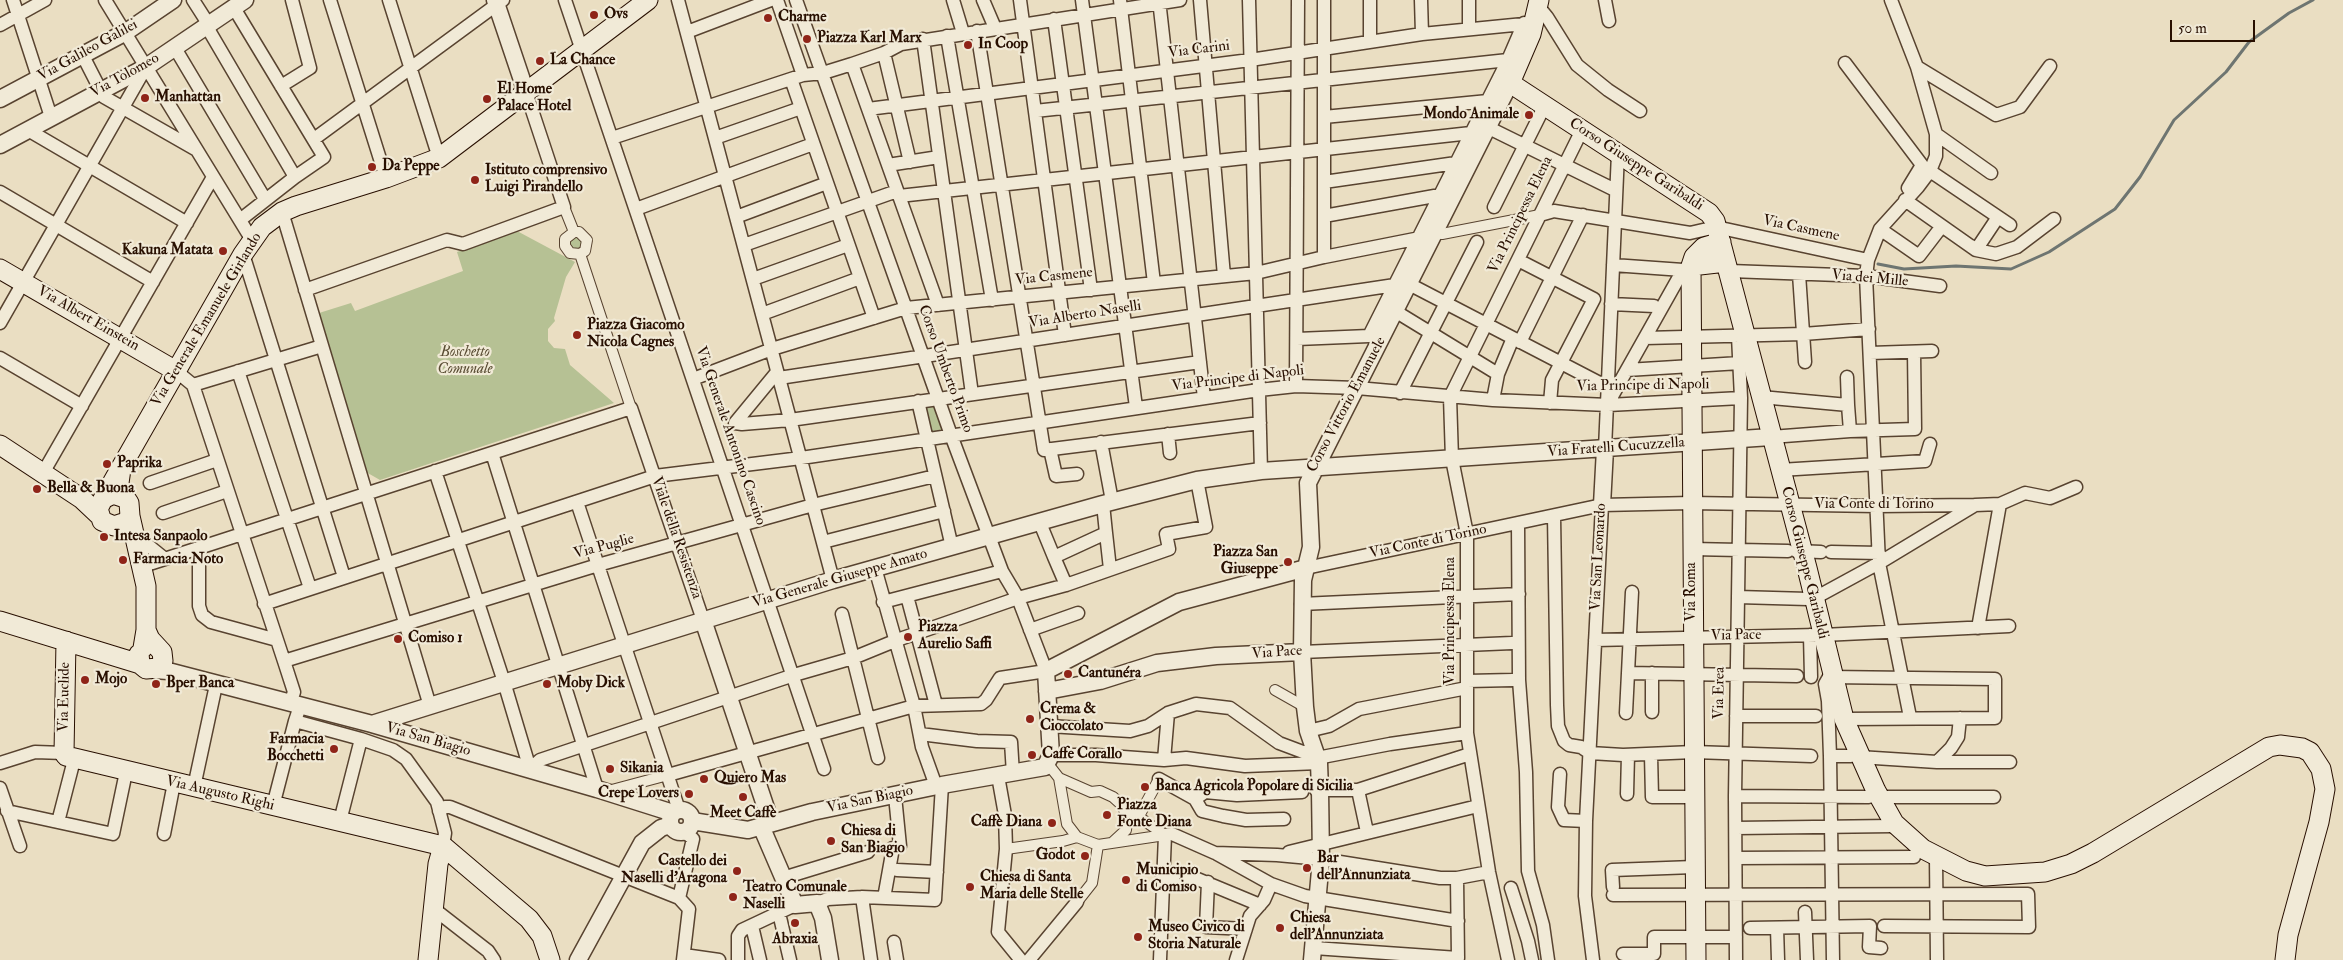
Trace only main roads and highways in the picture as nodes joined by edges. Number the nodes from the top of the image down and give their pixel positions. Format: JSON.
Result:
{"nodes":[{"id":1,"x":648,"y":0,"type":"edge"},
{"id":2,"x":1534,"y":13,"type":"edge"},
{"id":3,"x":1510,"y":83,"type":"joint"},
{"id":4,"x":1719,"y":235,"type":"junction"},
{"id":5,"x":1728,"y":267,"type":"junction"},
{"id":6,"x":0,"y":268,"type":"edge"},
{"id":7,"x":1687,"y":268,"type":"junction"},
{"id":8,"x":176,"y":371,"type":"junction"},
{"id":9,"x":0,"y":445,"type":"edge"},
{"id":10,"x":121,"y":469,"type":"junction"},
{"id":11,"x":125,"y":498,"type":"junction"},
{"id":12,"x":101,"y":507,"type":"junction"},
{"id":13,"x":132,"y":529,"type":"junction"},
{"id":14,"x":0,"y":621,"type":"edge"},
{"id":15,"x":66,"y":642,"type":"junction"},
{"id":16,"x":69,"y":756,"type":"joint"},
{"id":17,"x":443,"y":846,"type":"junction"},
{"id":18,"x":428,"y":960,"type":"edge"},
{"id":19,"x":550,"y":960,"type":"edge"},
{"id":20,"x":1696,"y":960,"type":"edge"},
{"id":21,"x":2284,"y":960,"type":"edge"}],
"edges":[{"from":1,"to":8,"type":"main road","name":"Via Generale Emanuele Girlando"},
{"from":2,"to":3,"type":"main road","name":"Corso Vittorio Emanuele"},
{"from":3,"to":4,"type":"main road","name":"Corso Giuseppe Garibaldi"},
{"from":4,"to":5,"type":"main road","name":"Corso Giuseppe Garibaldi"},
{"from":4,"to":7,"type":"main road"},
{"from":5,"to":7,"type":"main road","name":"Via dei Mille"},
{"from":5,"to":21,"type":"main road","name":"Corso Giuseppe Garibaldi"},
{"from":6,"to":8,"type":"main road","name":"Via Albert Einstein"},
{"from":7,"to":20,"type":"main road","name":"Via Roma"},
{"from":8,"to":10,"type":"main road","name":"Via Generale Emanuele Girlando"},
{"from":9,"to":12,"type":"main road"},
{"from":10,"to":11,"type":"main road"},
{"from":10,"to":12,"type":"main road","name":"Via Generale Emanuele Girlando"},
{"from":11,"to":12,"type":"main road"},
{"from":11,"to":13,"type":"main road"},
{"from":12,"to":13,"type":"main road"},
{"from":13,"to":15,"type":"main road"},
{"from":14,"to":15,"type":"main road"},
{"from":15,"to":16,"type":"main road","name":"Via Euclide"},
{"from":16,"to":17,"type":"main road","name":"Via Augusto Righi"},
{"from":17,"to":18,"type":"main road"},
{"from":17,"to":19,"type":"main road"}]}
